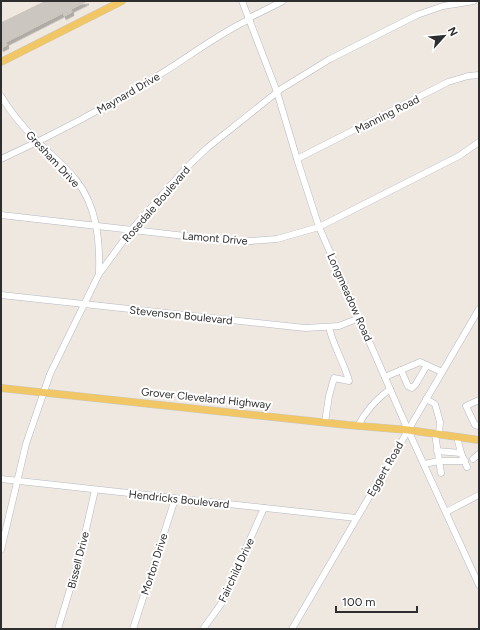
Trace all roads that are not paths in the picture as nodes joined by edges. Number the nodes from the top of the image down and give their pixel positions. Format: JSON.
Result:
{"nodes":[{"id":1,"x":122,"y":1,"type":"edge"},
{"id":2,"x":242,"y":1,"type":"edge"},
{"id":3,"x":283,"y":1,"type":"edge"},
{"id":4,"x":474,"y":1,"type":"edge"},
{"id":5,"x":250,"y":18,"type":"junction"},
{"id":6,"x":1,"y":62,"type":"edge"},
{"id":7,"x":479,"y":75,"type":"edge"},
{"id":8,"x":277,"y":92,"type":"junction"},
{"id":9,"x":1,"y":96,"type":"edge"},
{"id":10,"x":38,"y":142,"type":"junction"},
{"id":11,"x":479,"y":142,"type":"edge"},
{"id":12,"x":1,"y":159,"type":"edge"},
{"id":13,"x":296,"y":160,"type":"junction"},
{"id":14,"x":1,"y":215,"type":"edge"},
{"id":15,"x":96,"y":224,"type":"junction"},
{"id":16,"x":319,"y":227,"type":"junction"},
{"id":17,"x":132,"y":229,"type":"junction"},
{"id":18,"x":99,"y":274,"type":"junction"},
{"id":19,"x":1,"y":295,"type":"edge"},
{"id":20,"x":85,"y":304,"type":"junction"},
{"id":21,"x":479,"y":309,"type":"edge"},
{"id":22,"x":359,"y":318,"type":"junction"},
{"id":23,"x":330,"y":327,"type":"junction"},
{"id":24,"x":427,"y":365,"type":"junction"},
{"id":25,"x":401,"y":370,"type":"junction"},
{"id":26,"x":442,"y":372,"type":"junction"},
{"id":27,"x":385,"y":377,"type":"junction"},
{"id":28,"x":1,"y":388,"type":"edge"},
{"id":29,"x":390,"y":389,"type":"junction"},
{"id":30,"x":43,"y":392,"type":"junction"},
{"id":31,"x":426,"y":399,"type":"junction"},
{"id":32,"x":479,"y":400,"type":"edge"},
{"id":33,"x":325,"y":422,"type":"junction"},
{"id":34,"x":358,"y":426,"type":"junction"},
{"id":35,"x":479,"y":426,"type":"edge"},
{"id":36,"x":408,"y":430,"type":"junction"},
{"id":37,"x":437,"y":434,"type":"junction"},
{"id":38,"x":457,"y":437,"type":"junction"},
{"id":39,"x":479,"y":440,"type":"edge"},
{"id":40,"x":437,"y":451,"type":"junction"},
{"id":41,"x":461,"y":453,"type":"junction"},
{"id":42,"x":479,"y":454,"type":"edge"},
{"id":43,"x":473,"y":459,"type":"dead end"},
{"id":44,"x":439,"y":460,"type":"junction"},
{"id":45,"x":424,"y":464,"type":"junction"},
{"id":46,"x":441,"y":473,"type":"dead end"},
{"id":47,"x":1,"y":479,"type":"edge"},
{"id":48,"x":17,"y":482,"type":"junction"},
{"id":49,"x":95,"y":490,"type":"junction"},
{"id":50,"x":479,"y":495,"type":"edge"},
{"id":51,"x":175,"y":499,"type":"junction"},
{"id":52,"x":264,"y":508,"type":"junction"},
{"id":53,"x":446,"y":512,"type":"junction"},
{"id":54,"x":356,"y":518,"type":"junction"},
{"id":55,"x":1,"y":550,"type":"edge"},
{"id":56,"x":479,"y":585,"type":"edge"},
{"id":57,"x":58,"y":629,"type":"edge"},
{"id":58,"x":133,"y":629,"type":"edge"},
{"id":59,"x":203,"y":629,"type":"edge"},
{"id":60,"x":292,"y":629,"type":"edge"}],
"edges":[{"from":1,"to":6,"type":"main road"},
{"from":2,"to":5,"type":"street","name":"Longmeadow Road"},
{"from":3,"to":5,"type":"street","name":"Maynard Drive"},
{"from":4,"to":8,"type":"street","name":"Rosedale Boulevard"},
{"from":5,"to":8,"type":"street","name":"Longmeadow Road"},
{"from":5,"to":10,"type":"street","name":"Maynard Drive"},
{"from":7,"to":13,"type":"street","name":"Manning Road"},
{"from":8,"to":13,"type":"street","name":"Longmeadow Road"},
{"from":8,"to":17,"type":"street","name":"Rosedale Boulevard"},
{"from":9,"to":10,"type":"street","name":"Gresham Drive"},
{"from":10,"to":12,"type":"street","name":"Maynard Drive"},
{"from":10,"to":15,"type":"street","name":"Gresham Drive"},
{"from":11,"to":16,"type":"street","name":"Lamont Drive"},
{"from":13,"to":16,"type":"street","name":"Longmeadow Road"},
{"from":14,"to":15,"type":"street","name":"Lamont Drive"},
{"from":15,"to":17,"type":"street","name":"Lamont Drive"},
{"from":15,"to":18,"type":"street","name":"Gresham Drive"},
{"from":16,"to":17,"type":"street","name":"Lamont Drive"},
{"from":16,"to":22,"type":"street","name":"Longmeadow Road"},
{"from":17,"to":18,"type":"street","name":"Rosedale Boulevard"},
{"from":18,"to":20,"type":"street","name":"Rosedale Boulevard"},
{"from":19,"to":20,"type":"street","name":"Stevenson Boulevard"},
{"from":20,"to":23,"type":"street","name":"Stevenson Boulevard"},
{"from":20,"to":30,"type":"street","name":"Rosedale Boulevard"},
{"from":21,"to":26,"type":"street","name":"Eggert Road"},
{"from":22,"to":23,"type":"street","name":"Stevenson Boulevard"},
{"from":22,"to":27,"type":"street","name":"Longmeadow Road"},
{"from":23,"to":33,"type":"street"},
{"from":24,"to":25,"type":"street"},
{"from":24,"to":25,"type":"street"},
{"from":24,"to":26,"type":"street"},
{"from":25,"to":27,"type":"street"},
{"from":26,"to":31,"type":"street","name":"Eggert Road"},
{"from":27,"to":29,"type":"street","name":"Longmeadow Road"},
{"from":28,"to":30,"type":"main road","name":"Grover Cleveland Highway"},
{"from":29,"to":34,"type":"street"},
{"from":29,"to":36,"type":"street","name":"Longmeadow Road"},
{"from":30,"to":33,"type":"main road","name":"Grover Cleveland Highway"},
{"from":30,"to":48,"type":"street","name":"Rosedale Boulevard"},
{"from":31,"to":36,"type":"street","name":"Eggert Road"},
{"from":31,"to":37,"type":"street"},
{"from":32,"to":35,"type":"street"},
{"from":33,"to":34,"type":"main road","name":"Grover Cleveland Highway"},
{"from":34,"to":36,"type":"main road","name":"Grover Cleveland Highway"},
{"from":36,"to":37,"type":"main road","name":"Grover Cleveland Highway"},
{"from":36,"to":45,"type":"street","name":"Longmeadow Road"},
{"from":36,"to":54,"type":"street","name":"Eggert Road"},
{"from":37,"to":38,"type":"main road","name":"Grover Cleveland Highway"},
{"from":37,"to":40,"type":"street"},
{"from":38,"to":39,"type":"main road","name":"Grover Cleveland Highway"},
{"from":38,"to":41,"type":"street"},
{"from":40,"to":41,"type":"street"},
{"from":40,"to":44,"type":"street"},
{"from":41,"to":44,"type":"street"},
{"from":42,"to":43,"type":"street"},
{"from":44,"to":45,"type":"street"},
{"from":44,"to":46,"type":"street"},
{"from":45,"to":53,"type":"street","name":"Longmeadow Road"},
{"from":47,"to":48,"type":"street","name":"Hendricks Boulevard"},
{"from":48,"to":49,"type":"street","name":"Hendricks Boulevard"},
{"from":48,"to":55,"type":"street","name":"Rosedale Boulevard"},
{"from":49,"to":51,"type":"street","name":"Hendricks Boulevard"},
{"from":49,"to":57,"type":"street","name":"Bissell Drive"},
{"from":50,"to":53,"type":"street"},
{"from":51,"to":52,"type":"street","name":"Hendricks Boulevard"},
{"from":51,"to":58,"type":"street","name":"Morton Drive"},
{"from":52,"to":54,"type":"street","name":"Hendricks Boulevard"},
{"from":52,"to":59,"type":"street","name":"Fairchild Drive"},
{"from":53,"to":56,"type":"street","name":"Longmeadow Road"},
{"from":54,"to":60,"type":"street","name":"Eggert Road"}]}
